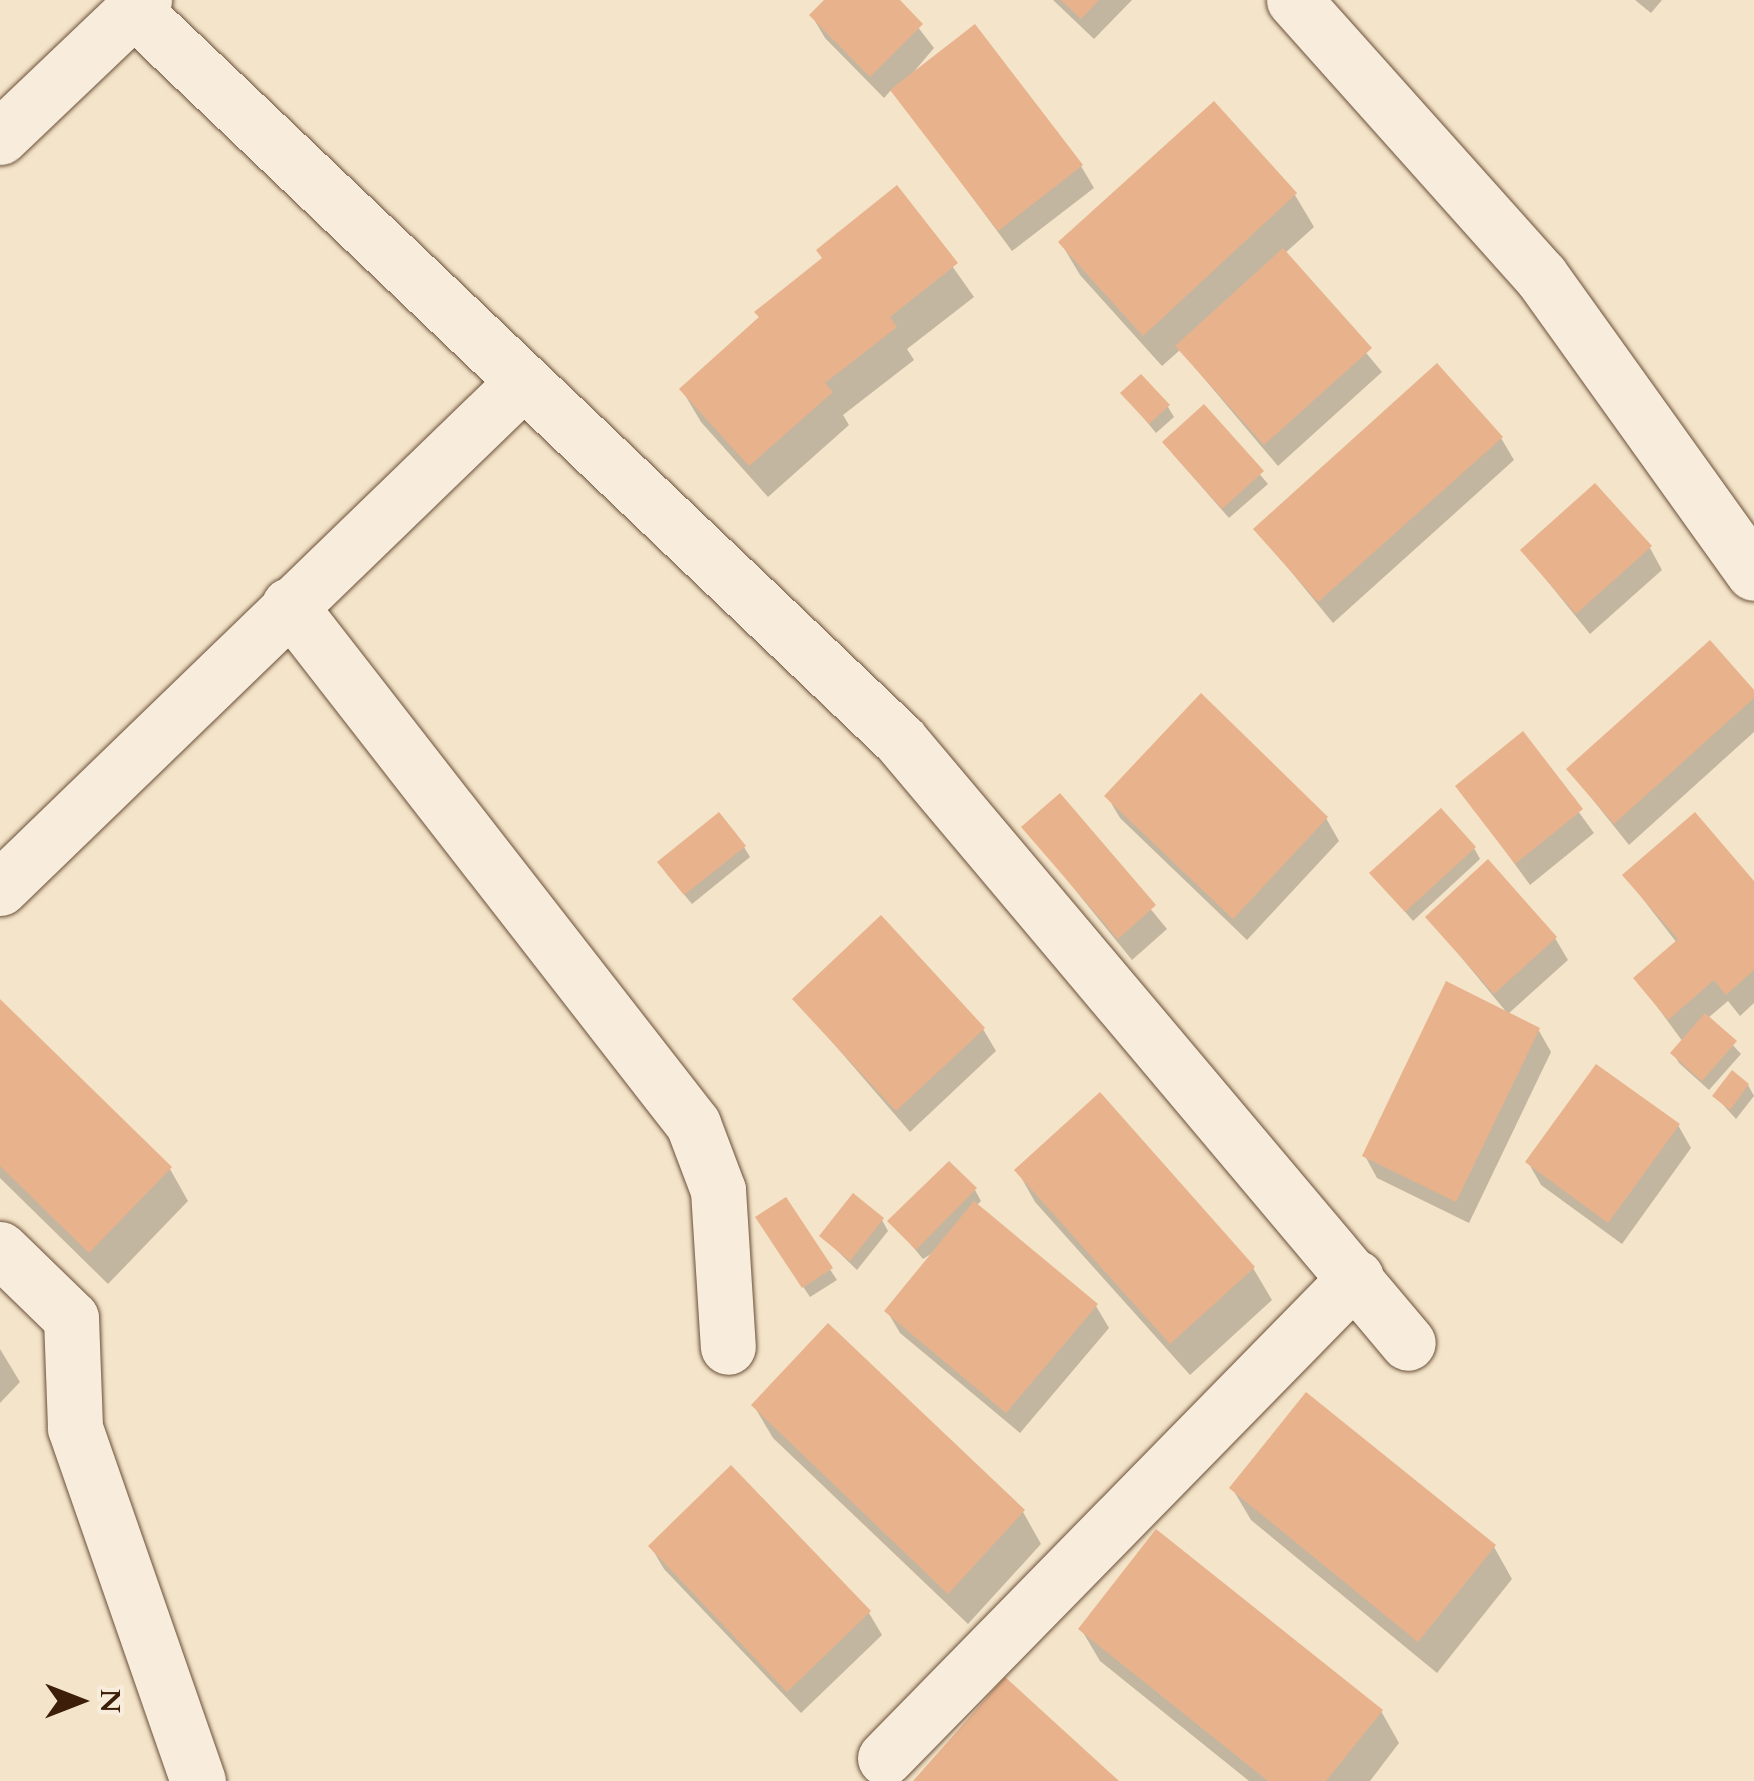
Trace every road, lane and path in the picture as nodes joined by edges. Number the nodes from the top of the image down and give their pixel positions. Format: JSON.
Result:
{"nodes":[{"id":1,"x":1294,"y":0,"type":"edge"},
{"id":2,"x":139,"y":5,"type":"edge"},
{"id":3,"x":0,"y":137,"type":"edge"},
{"id":4,"x":523,"y":382,"type":"junction"},
{"id":5,"x":1754,"y":573,"type":"edge"},
{"id":6,"x":289,"y":605,"type":"junction"},
{"id":7,"x":0,"y":888,"type":"edge"},
{"id":8,"x":0,"y":1249,"type":"edge"},
{"id":9,"x":1356,"y":1277,"type":"junction"},
{"id":10,"x":1408,"y":1343,"type":"dead end"},
{"id":11,"x":728,"y":1347,"type":"dead end"},
{"id":12,"x":885,"y":1758,"type":"dead end"},
{"id":13,"x":198,"y":1781,"type":"edge"}],
"edges":[{"from":1,"to":5,"type":"street"},
{"from":2,"to":3,"type":"street"},
{"from":2,"to":4,"type":"street"},
{"from":4,"to":6,"type":"street"},
{"from":4,"to":9,"type":"street"},
{"from":6,"to":7,"type":"street"},
{"from":6,"to":11,"type":"street"},
{"from":8,"to":13,"type":"street"},
{"from":9,"to":10,"type":"street"},
{"from":9,"to":12,"type":"street"}]}
